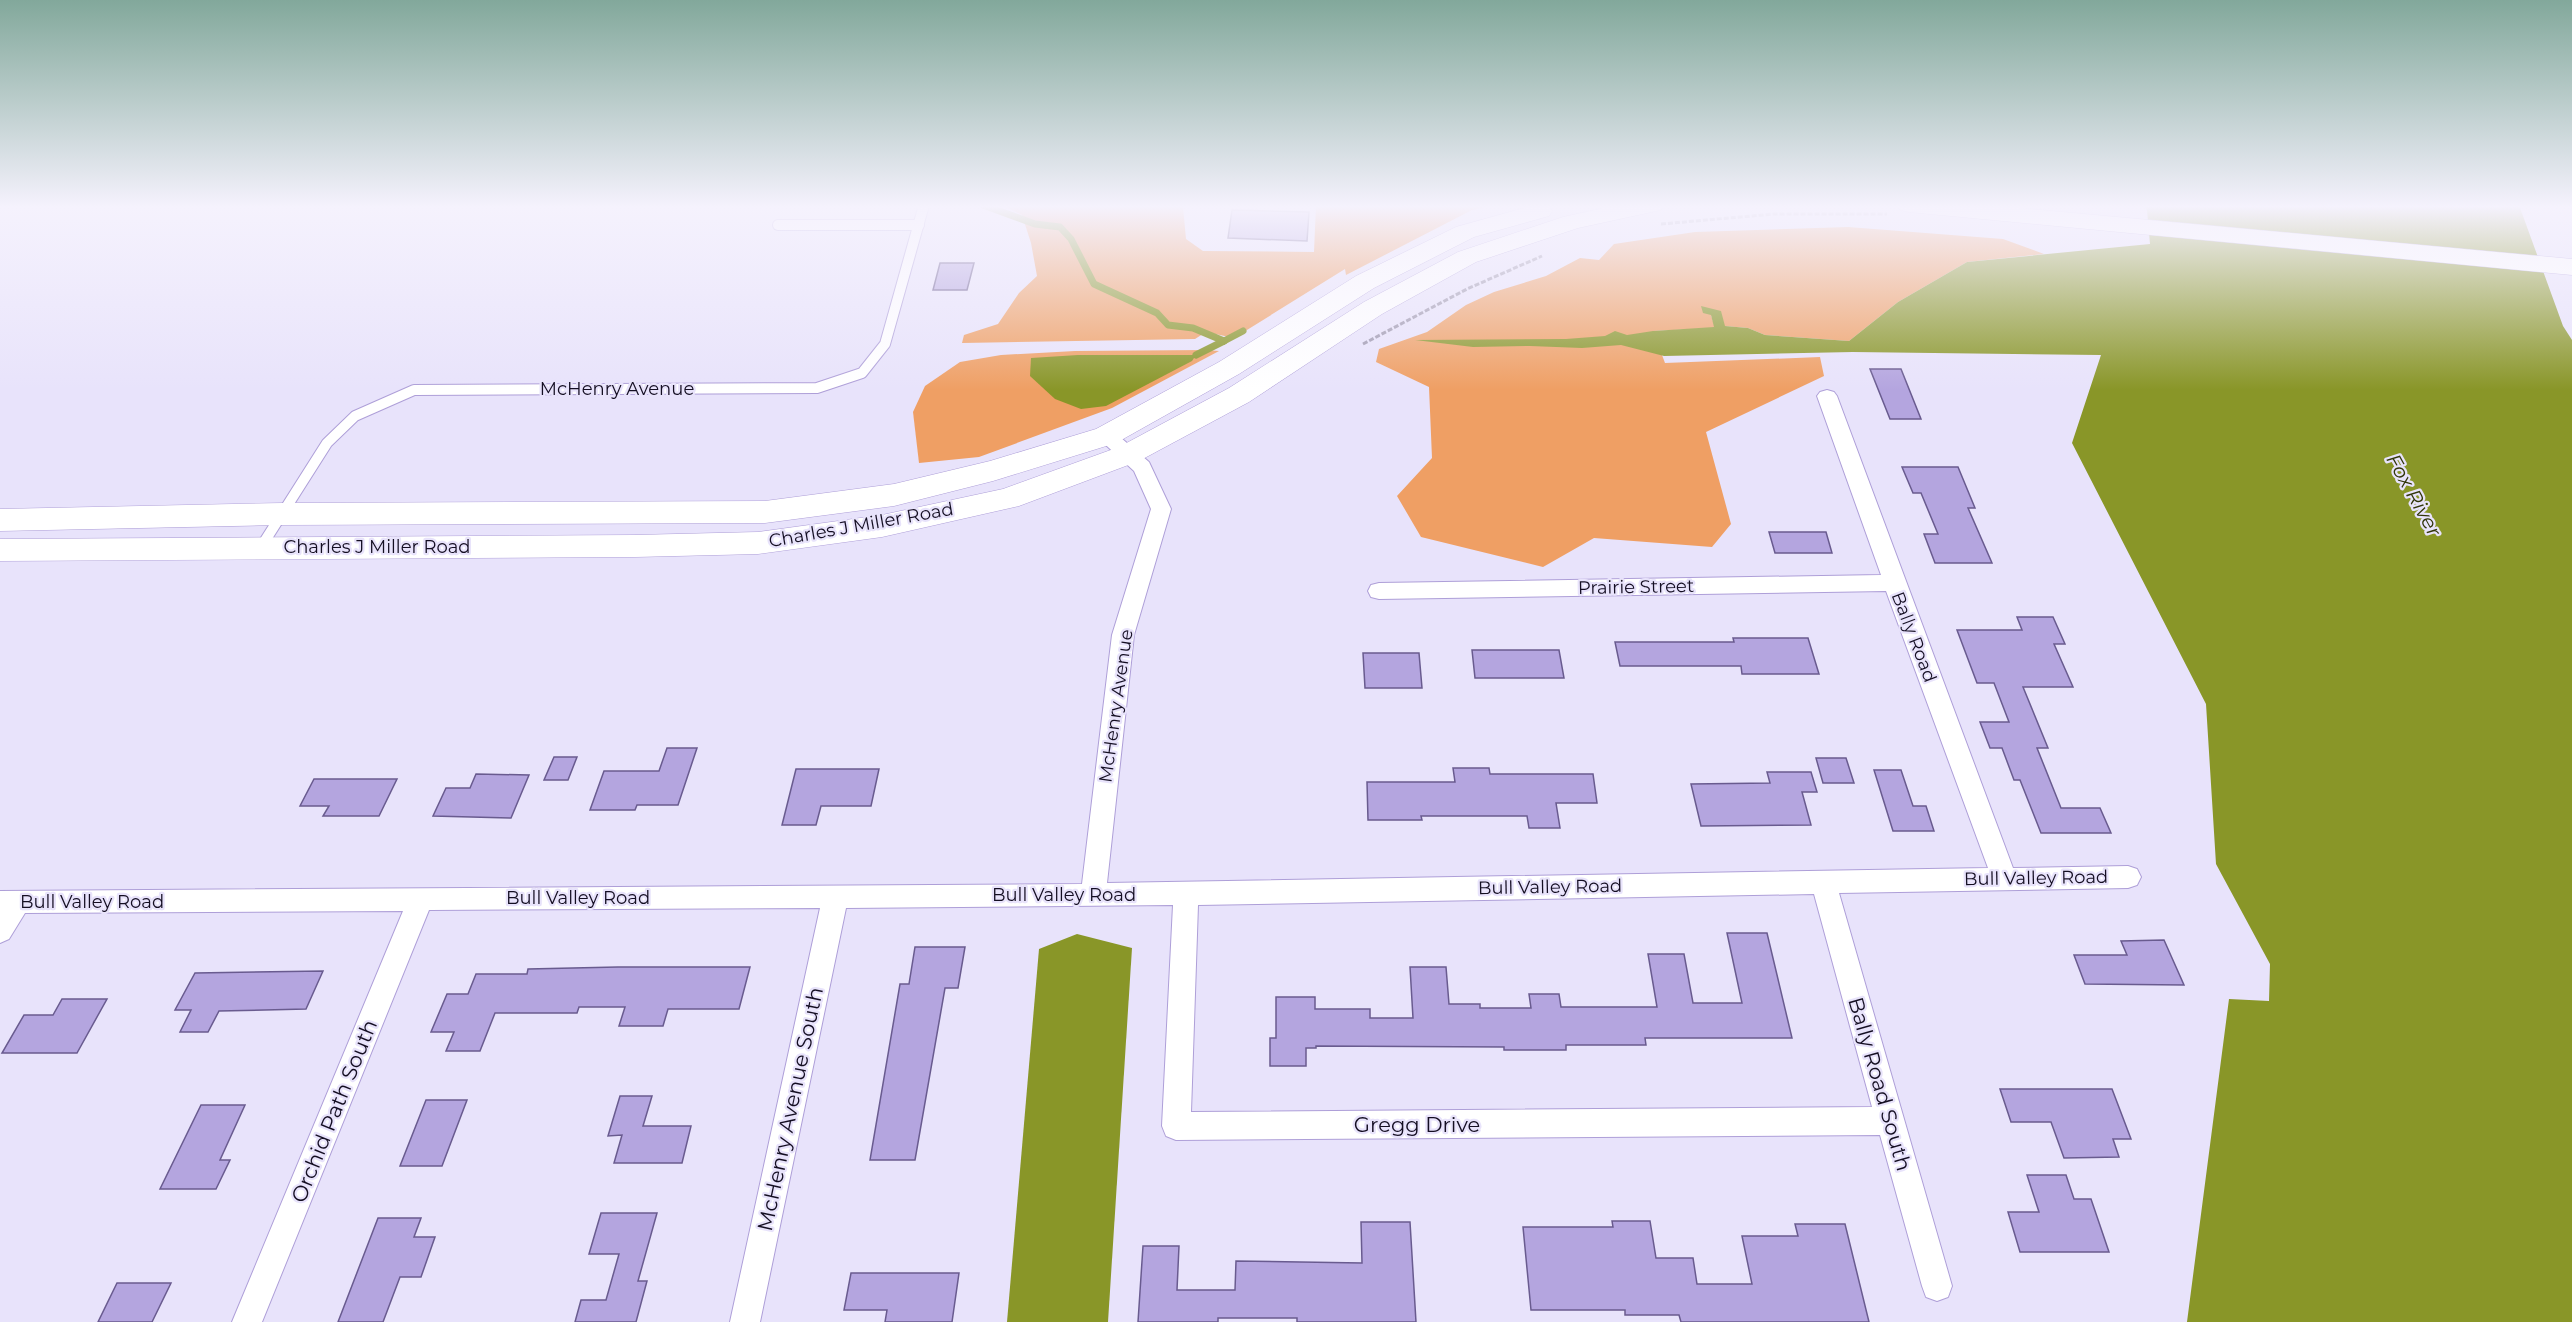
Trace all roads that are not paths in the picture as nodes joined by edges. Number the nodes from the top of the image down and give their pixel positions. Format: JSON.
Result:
{"nodes":[{"id":1,"x":907,"y":267,"type":"edge"},
{"id":2,"x":1396,"y":267,"type":"edge"},
{"id":3,"x":1449,"y":267,"type":"edge"},
{"id":4,"x":1827,"y":396,"type":"dead end"},
{"id":5,"x":1117,"y":445,"type":"junction"},
{"id":6,"x":282,"y":514,"type":"junction"},
{"id":7,"x":0,"y":520,"type":"edge"},
{"id":8,"x":261,"y":547,"type":"junction"},
{"id":9,"x":0,"y":550,"type":"edge"},
{"id":10,"x":1893,"y":584,"type":"junction"},
{"id":11,"x":1378,"y":591,"type":"dead end"},
{"id":12,"x":2128,"y":877,"type":"dead end"},
{"id":13,"x":2004,"y":878,"type":"junction"},
{"id":14,"x":1823,"y":882,"type":"junction"},
{"id":15,"x":1093,"y":894,"type":"junction"},
{"id":16,"x":1186,"y":894,"type":"junction"},
{"id":17,"x":835,"y":897,"type":"junction"},
{"id":18,"x":421,"y":900,"type":"junction"},
{"id":19,"x":9,"y":902,"type":"edge"},
{"id":20,"x":0,"y":931,"type":"edge"},
{"id":21,"x":1891,"y":1120,"type":"junction"},
{"id":22,"x":1938,"y":1286,"type":"dead end"},
{"id":23,"x":247,"y":1322,"type":"edge"},
{"id":24,"x":745,"y":1322,"type":"edge"}],
"edges":[{"from":1,"to":6,"type":"lane","name":"McHenry Avenue"},
{"from":2,"to":5,"type":"street","name":"Charles J Miller Road"},
{"from":3,"to":5,"type":"street","name":"Charles J Miller Road"},
{"from":4,"to":10,"type":"street","name":"Bally Road"},
{"from":5,"to":6,"type":"street","name":"Charles J Miller Road"},
{"from":5,"to":8,"type":"street","name":"Charles J Miller Road"},
{"from":5,"to":15,"type":"street","name":"McHenry Avenue"},
{"from":6,"to":7,"type":"street","name":"Charles J Miller Road"},
{"from":6,"to":8,"type":"lane","name":"McHenry Avenue"},
{"from":8,"to":9,"type":"street","name":"Charles J Miller Road"},
{"from":10,"to":11,"type":"street","name":"Prairie Street"},
{"from":10,"to":13,"type":"street","name":"Bally Road"},
{"from":12,"to":13,"type":"street","name":"Bull Valley Road"},
{"from":13,"to":14,"type":"street","name":"Bull Valley Road"},
{"from":14,"to":16,"type":"street","name":"Bull Valley Road"},
{"from":14,"to":21,"type":"street","name":"Bally Road South"},
{"from":15,"to":16,"type":"street","name":"Bull Valley Road"},
{"from":15,"to":17,"type":"street","name":"Bull Valley Road"},
{"from":16,"to":21,"type":"street","name":"Gregg Drive"},
{"from":17,"to":18,"type":"street","name":"Bull Valley Road"},
{"from":17,"to":24,"type":"street","name":"McHenry Avenue South"},
{"from":18,"to":19,"type":"street","name":"Bull Valley Road"},
{"from":18,"to":23,"type":"street","name":"Orchid Path South"},
{"from":19,"to":20,"type":"street"},
{"from":21,"to":22,"type":"street","name":"Bally Road South"}]}
